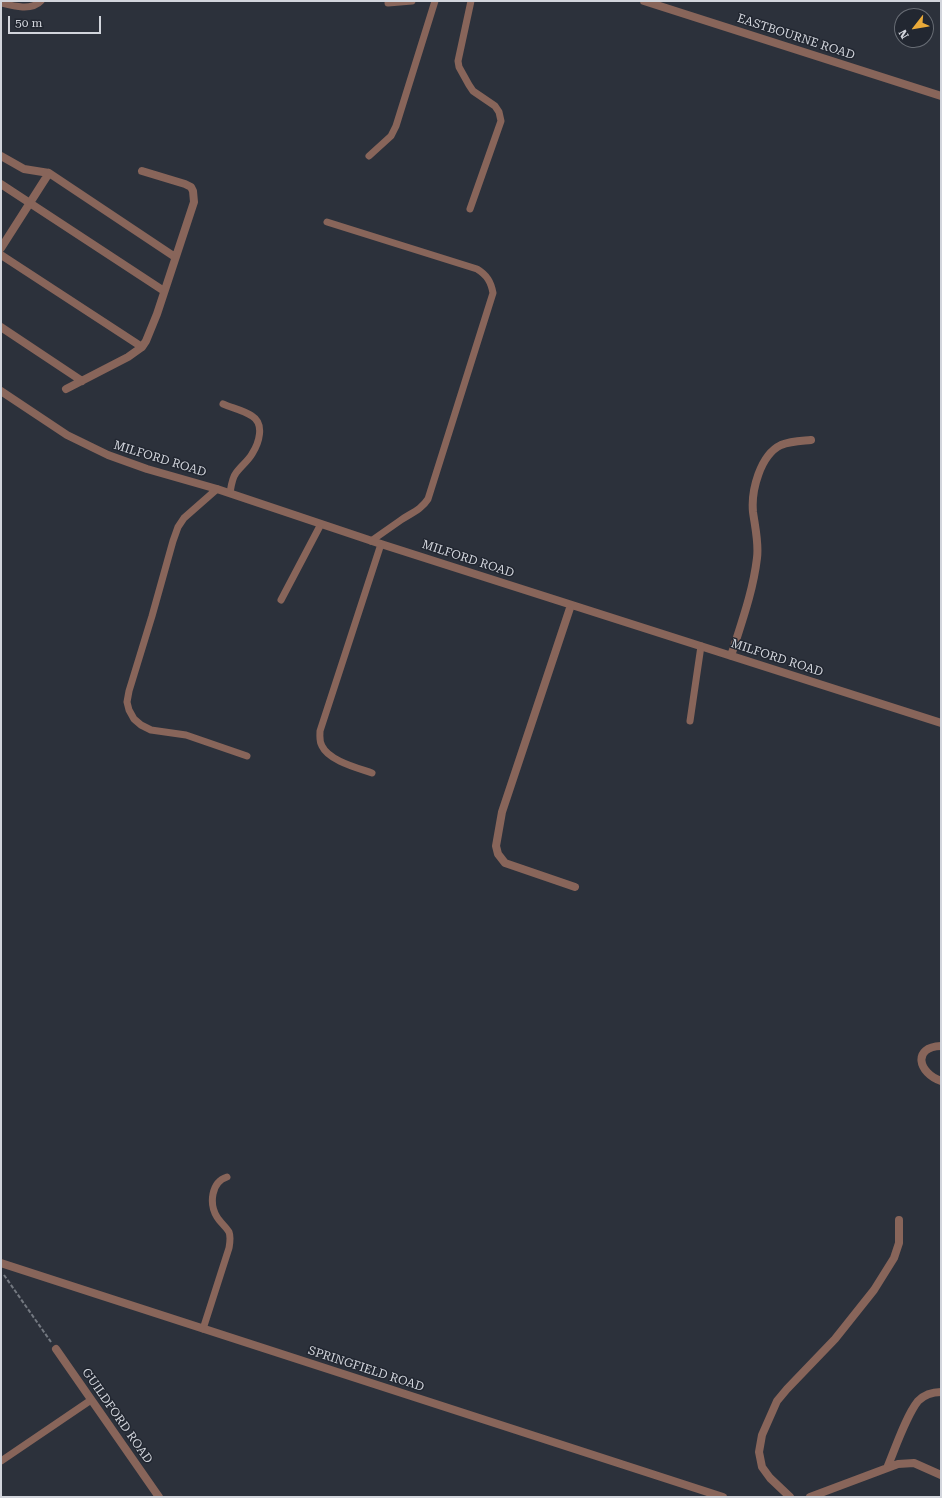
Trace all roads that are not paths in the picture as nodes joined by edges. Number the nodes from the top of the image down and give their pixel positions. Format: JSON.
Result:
{"nodes":[{"id":1,"x":41,"y":1,"type":"edge"},
{"id":2,"x":412,"y":1,"type":"edge"},
{"id":3,"x":435,"y":1,"type":"edge"},
{"id":4,"x":471,"y":1,"type":"edge"},
{"id":5,"x":644,"y":1,"type":"edge"},
{"id":6,"x":1,"y":3,"type":"edge"},
{"id":7,"x":388,"y":3,"type":"dead end"},
{"id":8,"x":941,"y":96,"type":"edge"},
{"id":9,"x":1,"y":156,"type":"edge"},
{"id":10,"x":369,"y":156,"type":"dead end"},
{"id":11,"x":142,"y":171,"type":"dead end"},
{"id":12,"x":49,"y":173,"type":"junction"},
{"id":13,"x":1,"y":184,"type":"edge"},
{"id":14,"x":30,"y":203,"type":"junction"},
{"id":15,"x":470,"y":209,"type":"dead end"},
{"id":16,"x":327,"y":222,"type":"dead end"},
{"id":17,"x":1,"y":248,"type":"edge"},
{"id":18,"x":1,"y":255,"type":"edge"},
{"id":19,"x":175,"y":257,"type":"junction"},
{"id":20,"x":164,"y":291,"type":"junction"},
{"id":21,"x":1,"y":327,"type":"edge"},
{"id":22,"x":142,"y":347,"type":"junction"},
{"id":23,"x":82,"y":381,"type":"junction"},
{"id":24,"x":66,"y":389,"type":"dead end"},
{"id":25,"x":1,"y":391,"type":"edge"},
{"id":26,"x":223,"y":404,"type":"dead end"},
{"id":27,"x":811,"y":440,"type":"dead end"},
{"id":28,"x":217,"y":489,"type":"junction"},
{"id":29,"x":230,"y":493,"type":"junction"},
{"id":30,"x":321,"y":524,"type":"junction"},
{"id":31,"x":371,"y":541,"type":"junction"},
{"id":32,"x":381,"y":544,"type":"junction"},
{"id":33,"x":281,"y":600,"type":"dead end"},
{"id":34,"x":571,"y":605,"type":"junction"},
{"id":35,"x":701,"y":646,"type":"junction"},
{"id":36,"x":731,"y":656,"type":"junction"},
{"id":37,"x":690,"y":721,"type":"dead end"},
{"id":38,"x":941,"y":723,"type":"edge"},
{"id":39,"x":247,"y":756,"type":"dead end"},
{"id":40,"x":372,"y":773,"type":"dead end"},
{"id":41,"x":575,"y":887,"type":"dead end"},
{"id":42,"x":941,"y":1046,"type":"edge"},
{"id":43,"x":941,"y":1082,"type":"edge"},
{"id":44,"x":227,"y":1177,"type":"dead end"},
{"id":45,"x":899,"y":1220,"type":"dead end"},
{"id":46,"x":1,"y":1264,"type":"edge"},
{"id":47,"x":203,"y":1329,"type":"junction"},
{"id":48,"x":56,"y":1349,"type":"road end"},
{"id":49,"x":941,"y":1392,"type":"edge"},
{"id":50,"x":91,"y":1400,"type":"junction"},
{"id":51,"x":1,"y":1461,"type":"edge"},
{"id":52,"x":887,"y":1468,"type":"junction"},
{"id":53,"x":941,"y":1475,"type":"edge"},
{"id":54,"x":159,"y":1497,"type":"edge"},
{"id":55,"x":723,"y":1497,"type":"edge"},
{"id":56,"x":790,"y":1497,"type":"edge"},
{"id":57,"x":810,"y":1497,"type":"edge"}],
"edges":[{"from":1,"to":6,"type":"lane"},
{"from":2,"to":7,"type":"lane"},
{"from":3,"to":10,"type":"lane"},
{"from":4,"to":15,"type":"lane"},
{"from":5,"to":8,"type":"street","name":"EASTBOURNE ROAD"},
{"from":9,"to":12,"type":"street"},
{"from":11,"to":19,"type":"street"},
{"from":12,"to":14,"type":"street"},
{"from":12,"to":19,"type":"street"},
{"from":13,"to":14,"type":"street"},
{"from":14,"to":17,"type":"street"},
{"from":14,"to":20,"type":"street"},
{"from":16,"to":31,"type":"lane"},
{"from":18,"to":22,"type":"street"},
{"from":19,"to":20,"type":"street"},
{"from":20,"to":22,"type":"street"},
{"from":21,"to":23,"type":"street"},
{"from":22,"to":23,"type":"street"},
{"from":23,"to":24,"type":"street"},
{"from":25,"to":28,"type":"street","name":"MILFORD ROAD"},
{"from":26,"to":29,"type":"lane"},
{"from":27,"to":36,"type":"street"},
{"from":28,"to":29,"type":"street","name":"MILFORD ROAD"},
{"from":28,"to":39,"type":"lane"},
{"from":29,"to":30,"type":"street","name":"MILFORD ROAD"},
{"from":30,"to":31,"type":"street","name":"MILFORD ROAD"},
{"from":30,"to":33,"type":"lane"},
{"from":31,"to":32,"type":"street","name":"MILFORD ROAD"},
{"from":32,"to":34,"type":"street","name":"MILFORD ROAD"},
{"from":32,"to":40,"type":"lane"},
{"from":34,"to":35,"type":"street","name":"MILFORD ROAD"},
{"from":34,"to":41,"type":"street"},
{"from":35,"to":36,"type":"street","name":"MILFORD ROAD"},
{"from":35,"to":37,"type":"lane"},
{"from":36,"to":38,"type":"street","name":"MILFORD ROAD"},
{"from":42,"to":43,"type":"street"},
{"from":44,"to":47,"type":"lane"},
{"from":45,"to":56,"type":"street"},
{"from":46,"to":47,"type":"street","name":"SPRINGFIELD ROAD"},
{"from":47,"to":55,"type":"street","name":"SPRINGFIELD ROAD"},
{"from":48,"to":50,"type":"street","name":"GUILDFORD ROAD"},
{"from":49,"to":52,"type":"street"},
{"from":50,"to":51,"type":"lane"},
{"from":50,"to":54,"type":"street","name":"GUILDFORD ROAD"},
{"from":52,"to":53,"type":"street"},
{"from":52,"to":57,"type":"street"}]}
